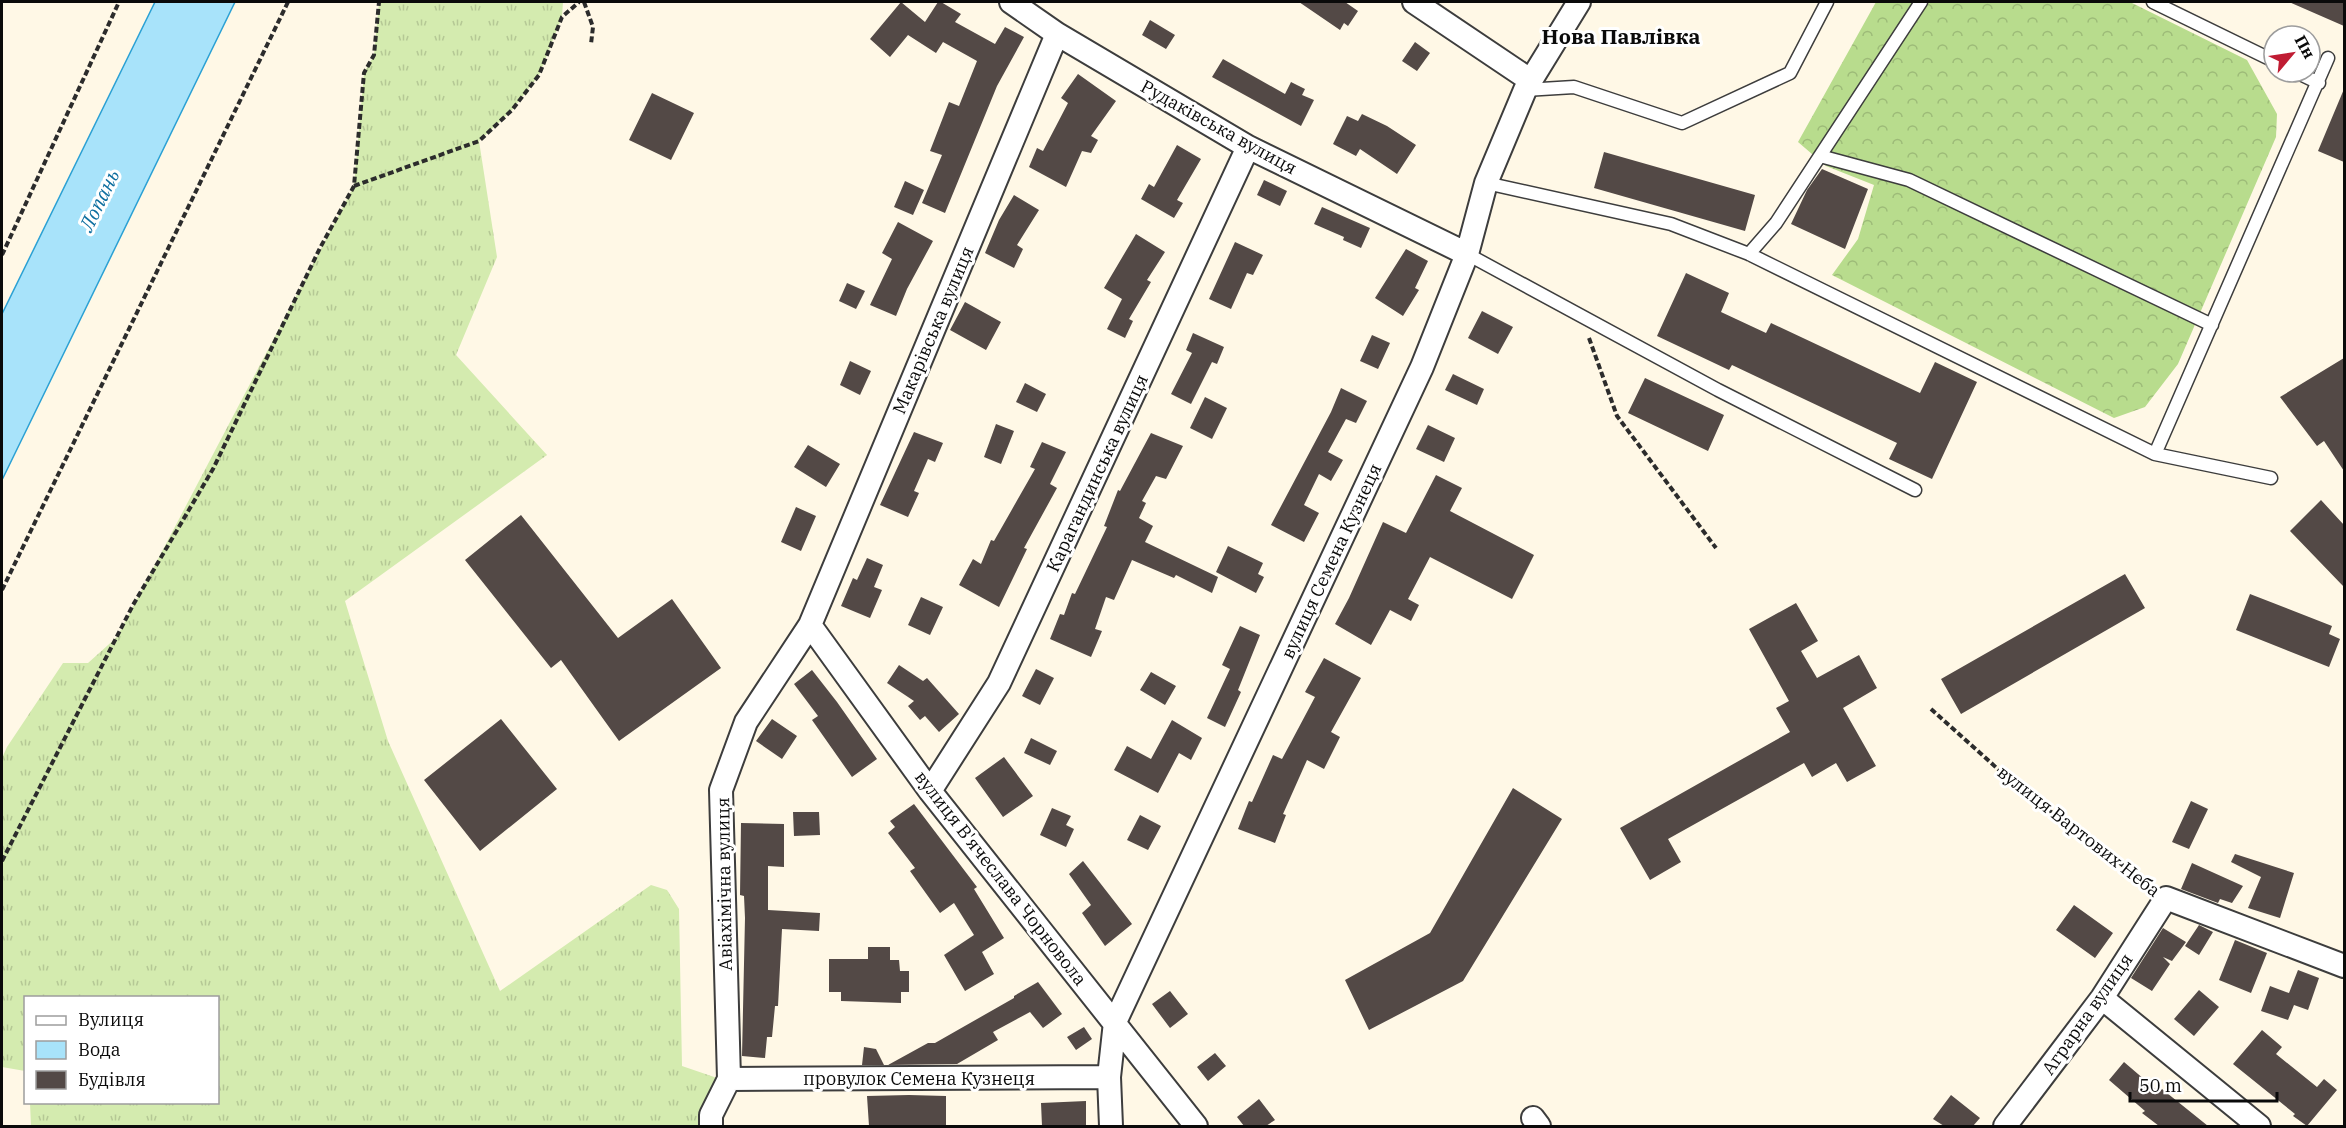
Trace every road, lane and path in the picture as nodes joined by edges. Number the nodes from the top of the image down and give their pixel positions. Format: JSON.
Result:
{"nodes":[{"id":1,"x":119,"y":2,"type":"edge"},
{"id":2,"x":288,"y":2,"type":"edge"},
{"id":3,"x":378,"y":2,"type":"edge"},
{"id":4,"x":579,"y":2,"type":"edge"},
{"id":5,"x":584,"y":2,"type":"edge"},
{"id":6,"x":1011,"y":2,"type":"edge"},
{"id":7,"x":1414,"y":2,"type":"edge"},
{"id":8,"x":1579,"y":2,"type":"edge"},
{"id":9,"x":1827,"y":2,"type":"edge"},
{"id":10,"x":1921,"y":2,"type":"edge"},
{"id":11,"x":2153,"y":2,"type":"edge"},
{"id":12,"x":1057,"y":34,"type":"junction"},
{"id":13,"x":591,"y":44,"type":"dead end"},
{"id":14,"x":2262,"y":55,"type":"edge"},
{"id":15,"x":2328,"y":58,"type":"dead end"},
{"id":16,"x":2322,"y":75,"type":"edge"},
{"id":17,"x":2319,"y":84,"type":"edge"},
{"id":18,"x":1528,"y":85,"type":"junction"},
{"id":19,"x":1248,"y":147,"type":"junction"},
{"id":20,"x":1820,"y":156,"type":"junction"},
{"id":21,"x":1486,"y":183,"type":"junction"},
{"id":22,"x":354,"y":186,"type":"junction"},
{"id":23,"x":1467,"y":254,"type":"junction"},
{"id":24,"x":1749,"y":254,"type":"junction"},
{"id":25,"x":2,"y":255,"type":"edge"},
{"id":26,"x":1580,"y":315,"type":"junction"},
{"id":27,"x":2212,"y":325,"type":"junction"},
{"id":28,"x":2155,"y":454,"type":"junction"},
{"id":29,"x":2271,"y":478,"type":"dead end"},
{"id":30,"x":1914,"y":490,"type":"dead end"},
{"id":31,"x":1716,"y":548,"type":"dead end"},
{"id":32,"x":2,"y":590,"type":"edge"},
{"id":33,"x":810,"y":625,"type":"junction"},
{"id":34,"x":1931,"y":708,"type":"dead end"},
{"id":35,"x":930,"y":791,"type":"junction"},
{"id":36,"x":2,"y":861,"type":"edge"},
{"id":37,"x":2166,"y":898,"type":"junction"},
{"id":38,"x":2344,"y":966,"type":"edge"},
{"id":39,"x":2102,"y":998,"type":"junction"},
{"id":40,"x":1115,"y":1022,"type":"junction"},
{"id":41,"x":729,"y":1071,"type":"junction"},
{"id":42,"x":1109,"y":1077,"type":"junction"},
{"id":43,"x":711,"y":1126,"type":"edge"},
{"id":44,"x":1111,"y":1126,"type":"edge"},
{"id":45,"x":1196,"y":1126,"type":"edge"},
{"id":46,"x":2005,"y":1126,"type":"edge"},
{"id":47,"x":2259,"y":1126,"type":"edge"}],
"edges":[{"from":1,"to":25,"type":"path"},
{"from":2,"to":32,"type":"path"},
{"from":3,"to":22,"type":"path"},
{"from":4,"to":22,"type":"path"},
{"from":5,"to":13,"type":"path"},
{"from":6,"to":12,"type":"street","name":"Рудаківська вулиця"},
{"from":7,"to":18,"type":"street"},
{"from":8,"to":18,"type":"street","name":"вулиця Семена Кузнеця"},
{"from":9,"to":18,"type":"lane"},
{"from":10,"to":20,"type":"lane"},
{"from":11,"to":14,"type":"lane"},
{"from":12,"to":19,"type":"street","name":"Рудаківська вулиця"},
{"from":12,"to":33,"type":"street","name":"Макарівська вулиця"},
{"from":15,"to":16,"type":"lane"},
{"from":17,"to":27,"type":"lane"},
{"from":18,"to":21,"type":"street","name":"вулиця Семена Кузнеця"},
{"from":19,"to":23,"type":"street","name":"Рудаківська вулиця"},
{"from":19,"to":35,"type":"street","name":"Карагандинська вулиця"},
{"from":20,"to":24,"type":"lane"},
{"from":20,"to":27,"type":"lane"},
{"from":21,"to":23,"type":"street","name":"вулиця Семена Кузнеця"},
{"from":21,"to":24,"type":"lane"},
{"from":22,"to":36,"type":"path"},
{"from":23,"to":26,"type":"lane"},
{"from":23,"to":40,"type":"street","name":"вулиця Семена Кузнеця"},
{"from":24,"to":28,"type":"lane"},
{"from":26,"to":30,"type":"lane"},
{"from":26,"to":31,"type":"path"},
{"from":27,"to":28,"type":"lane"},
{"from":28,"to":29,"type":"lane"},
{"from":33,"to":35,"type":"street","name":"вулиця В'ячеслава Чорновола"},
{"from":33,"to":41,"type":"street","name":"Авіахімічна вулиця"},
{"from":34,"to":37,"type":"path","name":"вулиця Вартових Неба"},
{"from":35,"to":40,"type":"street","name":"вулиця В'ячеслава Чорновола"},
{"from":37,"to":38,"type":"street","name":"вулиця Вартових Неба"},
{"from":37,"to":39,"type":"street","name":"Аграрна вулиця"},
{"from":39,"to":46,"type":"street","name":"Аграрна вулиця"},
{"from":39,"to":47,"type":"street"},
{"from":40,"to":42,"type":"street","name":"вулиця Семена Кузнеця"},
{"from":40,"to":45,"type":"street","name":"вулиця В'ячеслава Чорновола"},
{"from":41,"to":42,"type":"street","name":"провулок Семена Кузнеця"},
{"from":41,"to":43,"type":"street","name":"Авіахімічна вулиця"},
{"from":42,"to":44,"type":"street","name":"вулиця Семена Кузнеця"}]}
